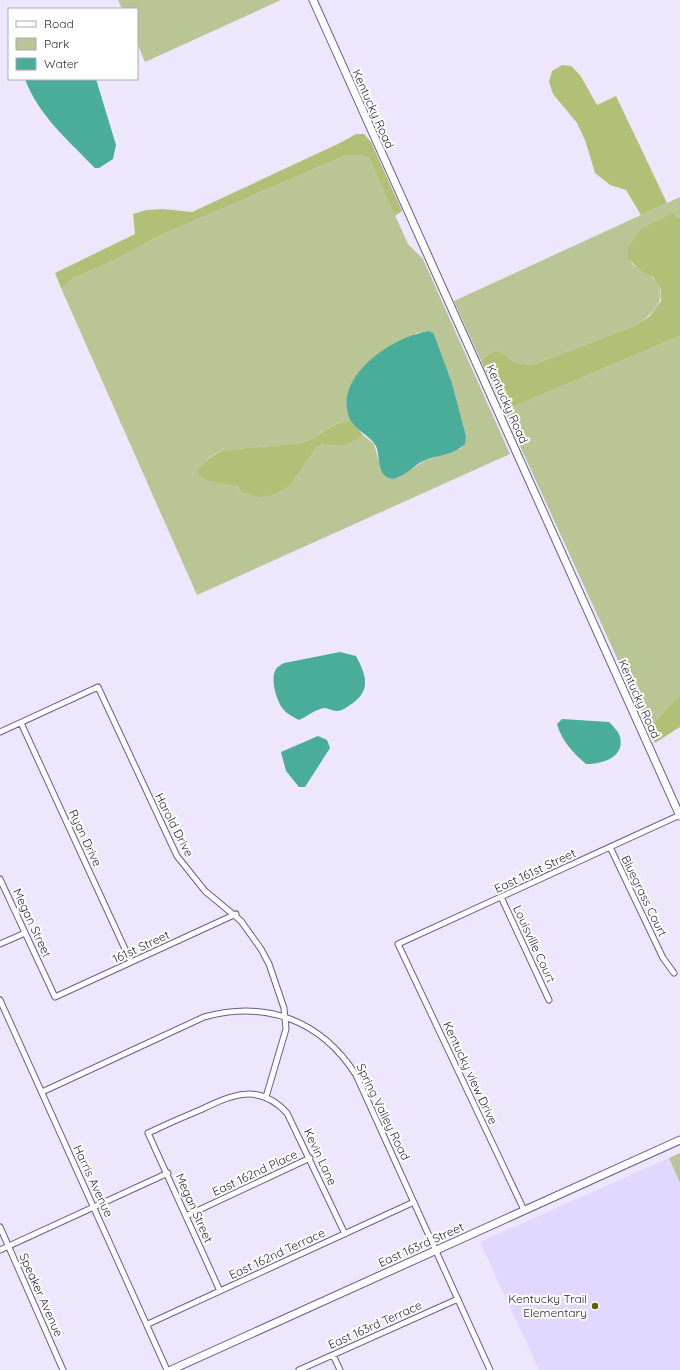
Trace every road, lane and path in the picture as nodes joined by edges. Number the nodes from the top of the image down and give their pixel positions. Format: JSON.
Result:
{"nodes":[{"id":1,"x":313,"y":0,"type":"edge"},
{"id":2,"x":21,"y":722,"type":"junction"},
{"id":3,"x":0,"y":732,"type":"edge"},
{"id":4,"x":680,"y":816,"type":"edge"},
{"id":5,"x":610,"y":847,"type":"junction"},
{"id":6,"x":0,"y":879,"type":"edge"},
{"id":7,"x":501,"y":897,"type":"junction"},
{"id":8,"x":236,"y":914,"type":"junction"},
{"id":9,"x":25,"y":933,"type":"junction"},
{"id":10,"x":0,"y":944,"type":"edge"},
{"id":11,"x":398,"y":944,"type":"joint"},
{"id":12,"x":131,"y":962,"type":"junction"},
{"id":13,"x":674,"y":973,"type":"dead end"},
{"id":14,"x":55,"y":997,"type":"joint"},
{"id":15,"x":0,"y":1000,"type":"edge"},
{"id":16,"x":549,"y":1000,"type":"dead end"},
{"id":17,"x":286,"y":1017,"type":"junction"},
{"id":18,"x":42,"y":1092,"type":"junction"},
{"id":19,"x":266,"y":1097,"type":"junction"},
{"id":20,"x":148,"y":1133,"type":"joint"},
{"id":21,"x":680,"y":1140,"type":"edge"},
{"id":22,"x":310,"y":1158,"type":"junction"},
{"id":23,"x":168,"y":1174,"type":"junction"},
{"id":24,"x":414,"y":1202,"type":"junction"},
{"id":25,"x":94,"y":1207,"type":"junction"},
{"id":26,"x":524,"y":1210,"type":"junction"},
{"id":27,"x":186,"y":1216,"type":"junction"},
{"id":28,"x":0,"y":1228,"type":"edge"},
{"id":29,"x":345,"y":1234,"type":"junction"},
{"id":30,"x":8,"y":1246,"type":"junction"},
{"id":31,"x":0,"y":1250,"type":"edge"},
{"id":32,"x":436,"y":1250,"type":"junction"},
{"id":33,"x":220,"y":1291,"type":"junction"},
{"id":34,"x":458,"y":1299,"type":"junction"},
{"id":35,"x":148,"y":1324,"type":"junction"},
{"id":36,"x":333,"y":1355,"type":"junction"},
{"id":37,"x":63,"y":1370,"type":"edge"},
{"id":38,"x":167,"y":1370,"type":"edge"},
{"id":39,"x":171,"y":1370,"type":"edge"},
{"id":40,"x":299,"y":1370,"type":"edge"},
{"id":41,"x":340,"y":1370,"type":"edge"},
{"id":42,"x":490,"y":1370,"type":"edge"}],
"edges":[{"from":1,"to":4,"type":"street","name":"Kentucky Road"},
{"from":2,"to":3,"type":"street"},
{"from":2,"to":8,"type":"street","name":"Harold Drive"},
{"from":2,"to":12,"type":"street","name":"Ryan Drive"},
{"from":4,"to":5,"type":"street","name":"East 161st Street"},
{"from":5,"to":7,"type":"street","name":"East 161st Street"},
{"from":5,"to":13,"type":"street","name":"Bluegrass Court"},
{"from":6,"to":9,"type":"street","name":"Megan Street"},
{"from":7,"to":11,"type":"street","name":"East 161st Street"},
{"from":7,"to":16,"type":"street","name":"Louisville Court"},
{"from":8,"to":12,"type":"street","name":"161st Street"},
{"from":8,"to":17,"type":"street","name":"Harold Drive"},
{"from":9,"to":10,"type":"street"},
{"from":9,"to":14,"type":"street","name":"Megan Street"},
{"from":11,"to":26,"type":"street","name":"Kentucky view Drive"},
{"from":12,"to":14,"type":"street","name":"161st Street"},
{"from":15,"to":18,"type":"street","name":"Harris Avenue"},
{"from":17,"to":18,"type":"street","name":"Spring Valley Road"},
{"from":17,"to":19,"type":"street"},
{"from":17,"to":24,"type":"street","name":"Spring Valley Road"},
{"from":18,"to":25,"type":"street","name":"Harris Avenue"},
{"from":19,"to":20,"type":"street","name":"Kevin Lane"},
{"from":19,"to":22,"type":"street","name":"Kevin Lane"},
{"from":20,"to":23,"type":"street","name":"Megan Street"},
{"from":21,"to":26,"type":"street","name":"East 163rd Street"},
{"from":22,"to":27,"type":"street","name":"East 162nd Place"},
{"from":22,"to":29,"type":"street","name":"Kevin Lane"},
{"from":23,"to":25,"type":"street"},
{"from":23,"to":27,"type":"street","name":"Megan Street"},
{"from":24,"to":29,"type":"street","name":"East 162nd Terrace"},
{"from":24,"to":32,"type":"street","name":"Spring Valley Road"},
{"from":25,"to":30,"type":"street"},
{"from":25,"to":35,"type":"street","name":"Harris Avenue"},
{"from":26,"to":32,"type":"street","name":"East 163rd Street"},
{"from":27,"to":33,"type":"street","name":"Megan Street"},
{"from":28,"to":30,"type":"street","name":"Speaker Avenue"},
{"from":29,"to":33,"type":"street","name":"East 162nd Terrace"},
{"from":30,"to":31,"type":"street"},
{"from":30,"to":37,"type":"street","name":"Speaker Avenue"},
{"from":32,"to":34,"type":"street","name":"Spring Valley Road"},
{"from":32,"to":39,"type":"street","name":"East 163rd Street"},
{"from":33,"to":35,"type":"street","name":"East 162nd Terrace"},
{"from":34,"to":36,"type":"street","name":"East 163rd Terrace"},
{"from":34,"to":42,"type":"street","name":"Spring Valley Road"},
{"from":35,"to":38,"type":"street","name":"Harris Avenue"},
{"from":36,"to":40,"type":"street","name":"East 163rd Terrace"},
{"from":36,"to":41,"type":"street"}]}
